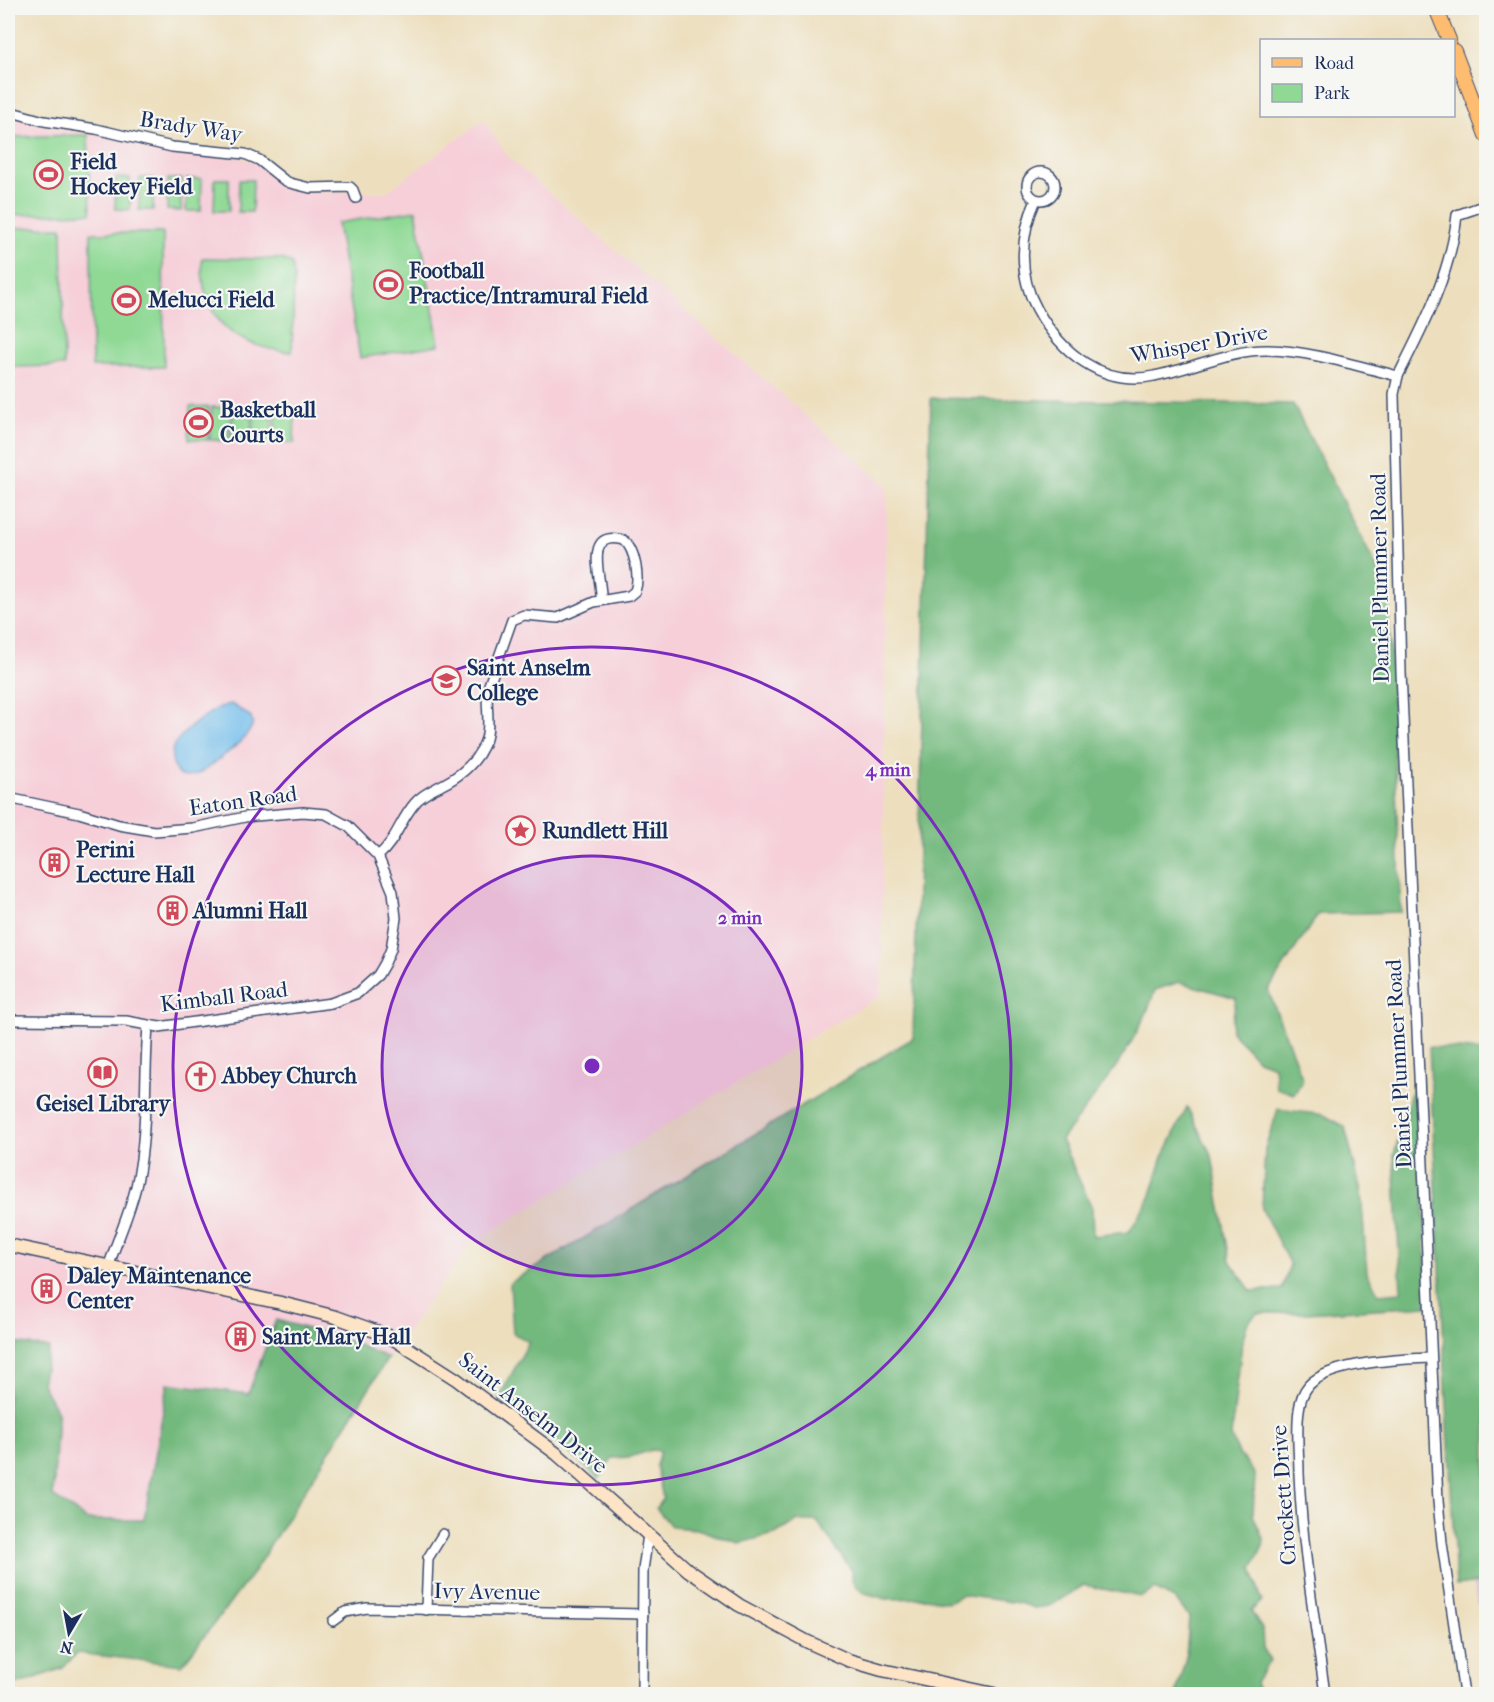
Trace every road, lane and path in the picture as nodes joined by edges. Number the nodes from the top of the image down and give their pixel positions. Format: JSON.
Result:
{"nodes":[{"id":1,"x":1436,"y":8,"type":"edge"},
{"id":2,"x":1449,"y":39,"type":"edge"},
{"id":3,"x":1455,"y":54,"type":"edge"},
{"id":4,"x":8,"y":111,"type":"edge"},
{"id":5,"x":1486,"y":135,"type":"edge"},
{"id":6,"x":356,"y":198,"type":"dead end"},
{"id":7,"x":1036,"y":200,"type":"dead end"},
{"id":8,"x":1486,"y":205,"type":"edge"},
{"id":9,"x":1398,"y":376,"type":"junction"},
{"id":10,"x":601,"y":600,"type":"junction"},
{"id":11,"x":8,"y":798,"type":"edge"},
{"id":12,"x":378,"y":856,"type":"junction"},
{"id":13,"x":8,"y":1020,"type":"edge"},
{"id":14,"x":148,"y":1026,"type":"junction"},
{"id":15,"x":8,"y":1245,"type":"edge"},
{"id":16,"x":109,"y":1265,"type":"junction"},
{"id":17,"x":1431,"y":1358,"type":"junction"},
{"id":18,"x":443,"y":1534,"type":"dead end"},
{"id":19,"x":648,"y":1535,"type":"junction"},
{"id":20,"x":426,"y":1610,"type":"junction"},
{"id":21,"x":643,"y":1614,"type":"junction"},
{"id":22,"x":333,"y":1622,"type":"dead end"},
{"id":23,"x":642,"y":1695,"type":"edge"},
{"id":24,"x":994,"y":1695,"type":"edge"},
{"id":25,"x":1324,"y":1695,"type":"edge"},
{"id":26,"x":1464,"y":1695,"type":"edge"}],
"edges":[{"from":1,"to":2,"type":"main road"},
{"from":3,"to":5,"type":"main road"},
{"from":4,"to":6,"type":"street","name":"Brady Way"},
{"from":7,"to":9,"type":"street","name":"Whisper Drive"},
{"from":8,"to":9,"type":"street","name":"Daniel Plummer Road"},
{"from":9,"to":17,"type":"street","name":"Daniel Plummer Road"},
{"from":10,"to":10,"type":"street"},
{"from":10,"to":12,"type":"street"},
{"from":11,"to":12,"type":"street","name":"Eaton Road"},
{"from":12,"to":14,"type":"street","name":"Kimball Road"},
{"from":13,"to":14,"type":"street"},
{"from":14,"to":16,"type":"street","name":"Kimball Road"},
{"from":15,"to":16,"type":"street","name":"Saint Anselm Drive"},
{"from":16,"to":19,"type":"street","name":"Saint Anselm Drive"},
{"from":17,"to":25,"type":"street","name":"Crockett Drive"},
{"from":17,"to":26,"type":"street","name":"Daniel Plummer Road"},
{"from":18,"to":20,"type":"street"},
{"from":19,"to":21,"type":"street"},
{"from":19,"to":24,"type":"street","name":"Saint Anselm Drive"},
{"from":20,"to":21,"type":"street","name":"Ivy Avenue"},
{"from":20,"to":22,"type":"street","name":"Ivy Avenue"},
{"from":21,"to":23,"type":"street"}]}
